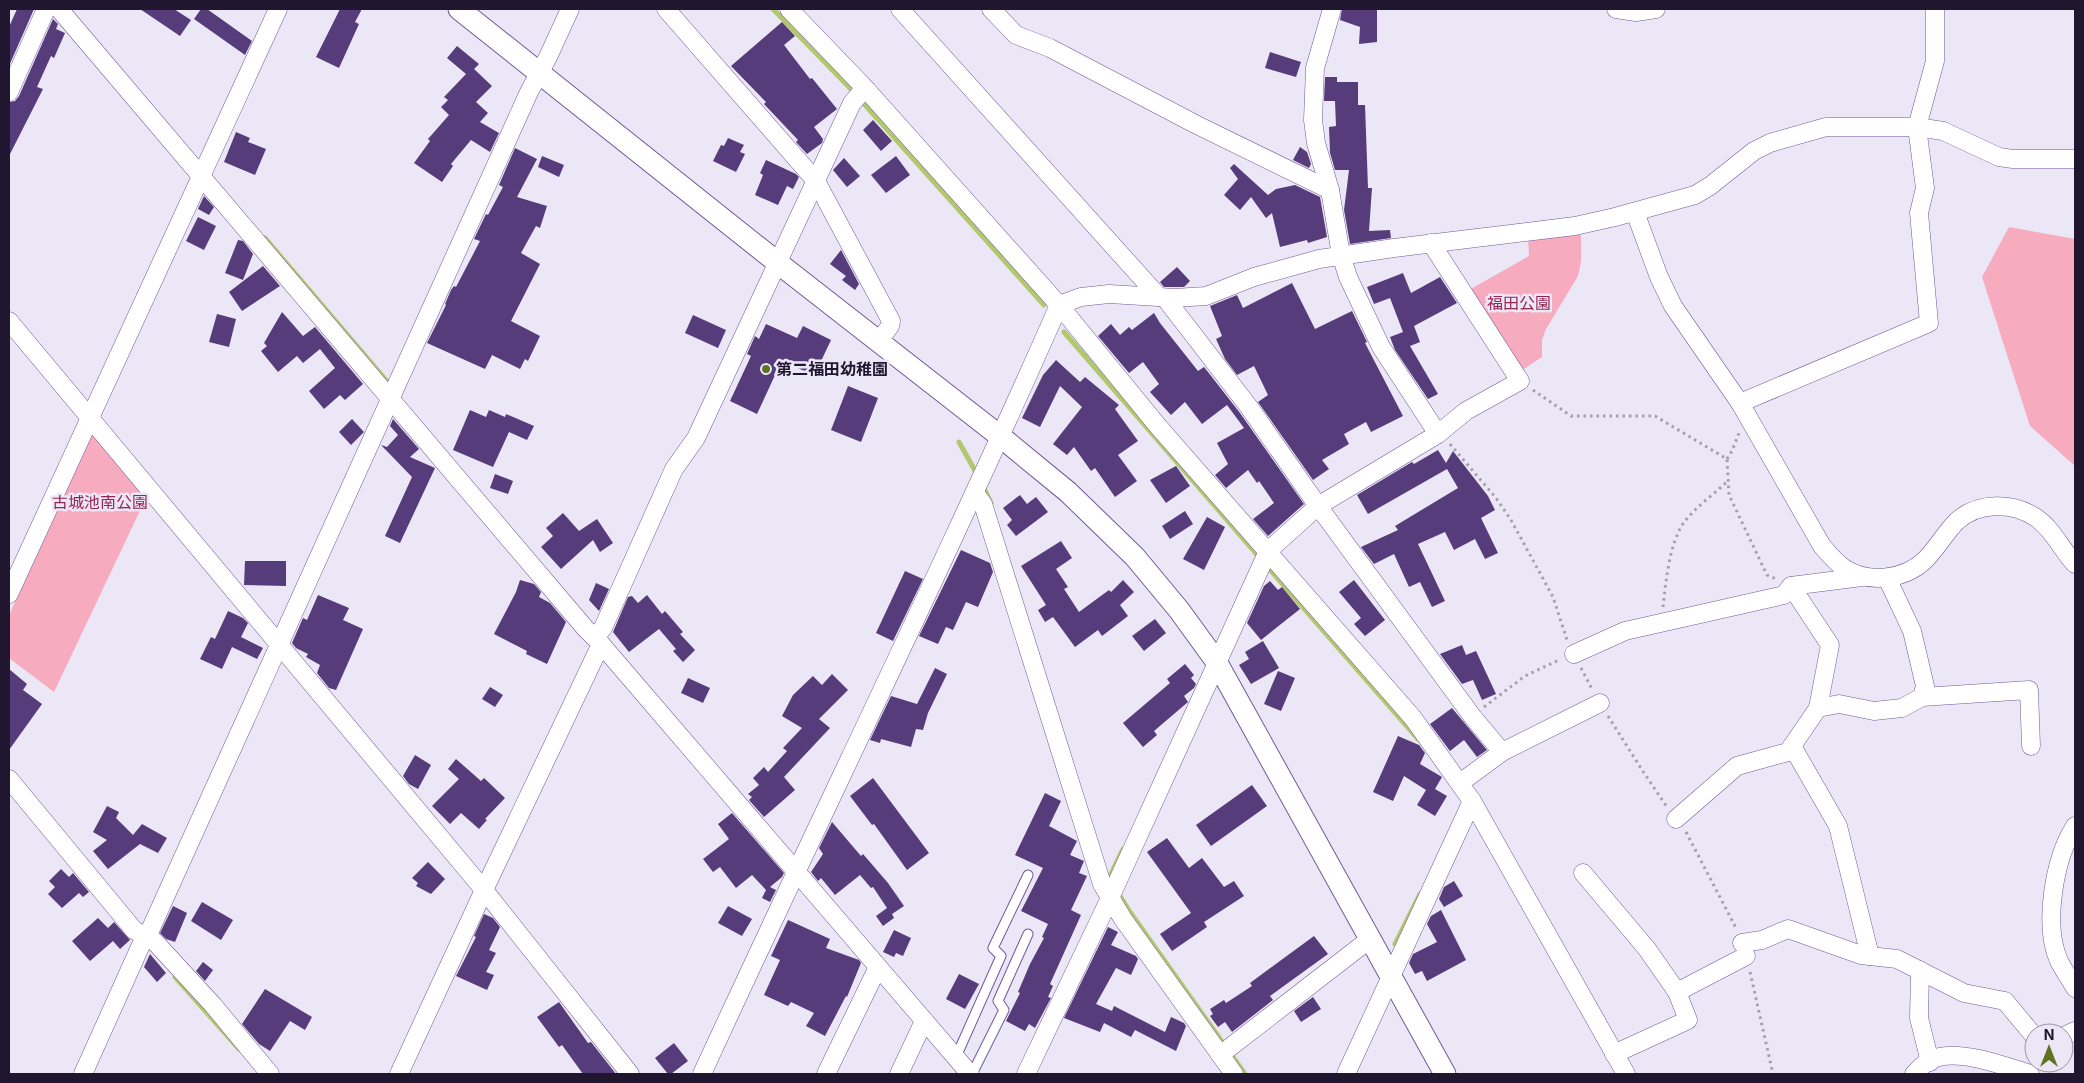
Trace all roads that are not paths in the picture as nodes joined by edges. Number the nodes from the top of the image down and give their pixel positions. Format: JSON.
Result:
{"nodes":[{"id":1,"x":46,"y":9,"type":"edge"},
{"id":2,"x":59,"y":9,"type":"edge"},
{"id":3,"x":278,"y":9,"type":"edge"},
{"id":4,"x":459,"y":9,"type":"edge"},
{"id":5,"x":570,"y":9,"type":"edge"},
{"id":6,"x":666,"y":9,"type":"edge"},
{"id":7,"x":789,"y":9,"type":"edge"},
{"id":8,"x":900,"y":9,"type":"edge"},
{"id":9,"x":991,"y":9,"type":"edge"},
{"id":10,"x":1332,"y":9,"type":"edge"},
{"id":11,"x":1616,"y":9,"type":"edge"},
{"id":12,"x":1656,"y":9,"type":"edge"},
{"id":13,"x":1935,"y":9,"type":"edge"},
{"id":14,"x":539,"y":72,"type":"junction"},
{"id":15,"x":9,"y":92,"type":"edge"},
{"id":16,"x":861,"y":93,"type":"junction"},
{"id":17,"x":1917,"y":127,"type":"junction"},
{"id":18,"x":2075,"y":159,"type":"edge"},
{"id":19,"x":202,"y":172,"type":"junction"},
{"id":20,"x":818,"y":177,"type":"junction"},
{"id":21,"x":1330,"y":190,"type":"junction"},
{"id":22,"x":1635,"y":212,"type":"junction"},
{"id":23,"x":1431,"y":243,"type":"junction"},
{"id":24,"x":1342,"y":255,"type":"junction"},
{"id":25,"x":778,"y":263,"type":"junction"},
{"id":26,"x":1162,"y":297,"type":"junction"},
{"id":27,"x":1059,"y":305,"type":"junction"},
{"id":28,"x":9,"y":321,"type":"edge"},
{"id":29,"x":879,"y":341,"type":"junction"},
{"id":30,"x":390,"y":393,"type":"junction"},
{"id":31,"x":1743,"y":409,"type":"junction"},
{"id":32,"x":90,"y":417,"type":"junction"},
{"id":33,"x":1438,"y":434,"type":"junction"},
{"id":34,"x":1001,"y":437,"type":"junction"},
{"id":35,"x":979,"y":484,"type":"junction"},
{"id":36,"x":1318,"y":506,"type":"junction"},
{"id":37,"x":1264,"y":558,"type":"junction"},
{"id":38,"x":2075,"y":564,"type":"edge"},
{"id":39,"x":1865,"y":576,"type":"junction"},
{"id":40,"x":1886,"y":578,"type":"junction"},
{"id":41,"x":1791,"y":586,"type":"junction"},
{"id":42,"x":9,"y":594,"type":"edge"},
{"id":43,"x":599,"y":636,"type":"junction"},
{"id":44,"x":275,"y":642,"type":"junction"},
{"id":45,"x":1574,"y":654,"type":"road end"},
{"id":46,"x":1216,"y":661,"type":"junction"},
{"id":47,"x":1922,"y":697,"type":"junction"},
{"id":48,"x":1600,"y":702,"type":"road end"},
{"id":49,"x":1818,"y":708,"type":"junction"},
{"id":50,"x":1792,"y":746,"type":"junction"},
{"id":51,"x":2031,"y":746,"type":"dead end"},
{"id":52,"x":1502,"y":752,"type":"junction"},
{"id":53,"x":9,"y":779,"type":"edge"},
{"id":54,"x":1460,"y":783,"type":"junction"},
{"id":55,"x":1469,"y":807,"type":"junction"},
{"id":56,"x":1676,"y":819,"type":"road end"},
{"id":57,"x":2075,"y":826,"type":"edge"},
{"id":58,"x":798,"y":866,"type":"junction"},
{"id":59,"x":1583,"y":873,"type":"dead end"},
{"id":60,"x":1028,"y":875,"type":"dead end"},
{"id":61,"x":484,"y":890,"type":"junction"},
{"id":62,"x":1113,"y":893,"type":"junction"},
{"id":63,"x":1028,"y":934,"type":"dead end"},
{"id":64,"x":143,"y":935,"type":"junction"},
{"id":65,"x":1370,"y":939,"type":"junction"},
{"id":66,"x":1870,"y":956,"type":"junction"},
{"id":67,"x":878,"y":967,"type":"junction"},
{"id":68,"x":1920,"y":970,"type":"junction"},
{"id":69,"x":1390,"y":976,"type":"junction"},
{"id":70,"x":2075,"y":988,"type":"edge"},
{"id":71,"x":1677,"y":992,"type":"junction"},
{"id":72,"x":924,"y":1021,"type":"junction"},
{"id":73,"x":2024,"y":1024,"type":"edge"},
{"id":74,"x":1226,"y":1051,"type":"junction"},
{"id":75,"x":958,"y":1053,"type":"junction"},
{"id":76,"x":1614,"y":1054,"type":"junction"},
{"id":77,"x":1930,"y":1062,"type":"junction"},
{"id":78,"x":973,"y":1072,"type":"edge"},
{"id":79,"x":83,"y":1074,"type":"edge"},
{"id":80,"x":270,"y":1074,"type":"edge"},
{"id":81,"x":399,"y":1074,"type":"edge"},
{"id":82,"x":630,"y":1074,"type":"edge"},
{"id":83,"x":702,"y":1074,"type":"edge"},
{"id":84,"x":826,"y":1074,"type":"edge"},
{"id":85,"x":899,"y":1074,"type":"edge"},
{"id":86,"x":1026,"y":1074,"type":"edge"},
{"id":87,"x":1234,"y":1074,"type":"edge"},
{"id":88,"x":1346,"y":1074,"type":"edge"},
{"id":89,"x":1445,"y":1074,"type":"edge"},
{"id":90,"x":1626,"y":1074,"type":"edge"},
{"id":91,"x":1914,"y":1074,"type":"edge"},
{"id":92,"x":2030,"y":1074,"type":"edge"}],
"edges":[{"from":1,"to":15,"type":"street"},
{"from":2,"to":19,"type":"street"},
{"from":3,"to":19,"type":"street"},
{"from":4,"to":14,"type":"street"},
{"from":5,"to":14,"type":"street"},
{"from":6,"to":20,"type":"street"},
{"from":7,"to":16,"type":"street"},
{"from":8,"to":26,"type":"street"},
{"from":9,"to":21,"type":"street"},
{"from":10,"to":21,"type":"street"},
{"from":11,"to":12,"type":"street"},
{"from":13,"to":17,"type":"street"},
{"from":14,"to":25,"type":"street"},
{"from":14,"to":30,"type":"street"},
{"from":16,"to":20,"type":"street"},
{"from":16,"to":27,"type":"street"},
{"from":17,"to":18,"type":"street"},
{"from":17,"to":22,"type":"street"},
{"from":17,"to":31,"type":"street"},
{"from":19,"to":30,"type":"street"},
{"from":19,"to":32,"type":"street"},
{"from":20,"to":25,"type":"street"},
{"from":20,"to":29,"type":"street"},
{"from":21,"to":24,"type":"street"},
{"from":22,"to":23,"type":"street"},
{"from":22,"to":31,"type":"street"},
{"from":23,"to":24,"type":"street"},
{"from":23,"to":33,"type":"street"},
{"from":24,"to":26,"type":"street"},
{"from":24,"to":33,"type":"street"},
{"from":25,"to":29,"type":"street"},
{"from":25,"to":43,"type":"street"},
{"from":26,"to":27,"type":"street"},
{"from":26,"to":36,"type":"street"},
{"from":27,"to":34,"type":"street"},
{"from":27,"to":37,"type":"street"},
{"from":28,"to":32,"type":"street"},
{"from":29,"to":34,"type":"street"},
{"from":30,"to":43,"type":"street"},
{"from":30,"to":44,"type":"street"},
{"from":31,"to":39,"type":"street"},
{"from":32,"to":42,"type":"street"},
{"from":32,"to":44,"type":"street"},
{"from":33,"to":36,"type":"street"},
{"from":34,"to":35,"type":"street"},
{"from":34,"to":46,"type":"street"},
{"from":35,"to":58,"type":"street"},
{"from":35,"to":62,"type":"street"},
{"from":36,"to":37,"type":"street"},
{"from":36,"to":52,"type":"street"},
{"from":37,"to":46,"type":"street"},
{"from":37,"to":54,"type":"street"},
{"from":38,"to":40,"type":"street"},
{"from":39,"to":40,"type":"street"},
{"from":39,"to":41,"type":"street"},
{"from":40,"to":47,"type":"street"},
{"from":41,"to":45,"type":"street"},
{"from":41,"to":49,"type":"street"},
{"from":43,"to":58,"type":"street"},
{"from":43,"to":61,"type":"street"},
{"from":44,"to":61,"type":"street"},
{"from":44,"to":64,"type":"street"},
{"from":46,"to":62,"type":"street"},
{"from":46,"to":65,"type":"street"},
{"from":47,"to":49,"type":"street"},
{"from":47,"to":51,"type":"street"},
{"from":48,"to":52,"type":"street"},
{"from":49,"to":50,"type":"street"},
{"from":50,"to":56,"type":"street"},
{"from":50,"to":66,"type":"street"},
{"from":52,"to":54,"type":"street"},
{"from":53,"to":64,"type":"street"},
{"from":54,"to":55,"type":"street"},
{"from":55,"to":69,"type":"street"},
{"from":55,"to":76,"type":"street"},
{"from":57,"to":70,"type":"street"},
{"from":58,"to":67,"type":"street"},
{"from":58,"to":83,"type":"street"},
{"from":59,"to":71,"type":"street"},
{"from":60,"to":75,"type":"lane"},
{"from":61,"to":81,"type":"street"},
{"from":61,"to":82,"type":"street"},
{"from":62,"to":74,"type":"street"},
{"from":62,"to":86,"type":"street"},
{"from":63,"to":78,"type":"lane"},
{"from":64,"to":79,"type":"street"},
{"from":64,"to":80,"type":"street"},
{"from":65,"to":69,"type":"street"},
{"from":65,"to":74,"type":"street"},
{"from":66,"to":68,"type":"street"},
{"from":66,"to":71,"type":"street"},
{"from":67,"to":72,"type":"street"},
{"from":67,"to":84,"type":"street"},
{"from":68,"to":73,"type":"street"},
{"from":68,"to":77,"type":"street"},
{"from":69,"to":88,"type":"street"},
{"from":69,"to":89,"type":"street"},
{"from":71,"to":76,"type":"street"},
{"from":72,"to":75,"type":"street"},
{"from":72,"to":85,"type":"street"},
{"from":74,"to":87,"type":"street"},
{"from":75,"to":78,"type":"street"},
{"from":76,"to":90,"type":"street"},
{"from":77,"to":91,"type":"street"},
{"from":77,"to":92,"type":"street"}]}
